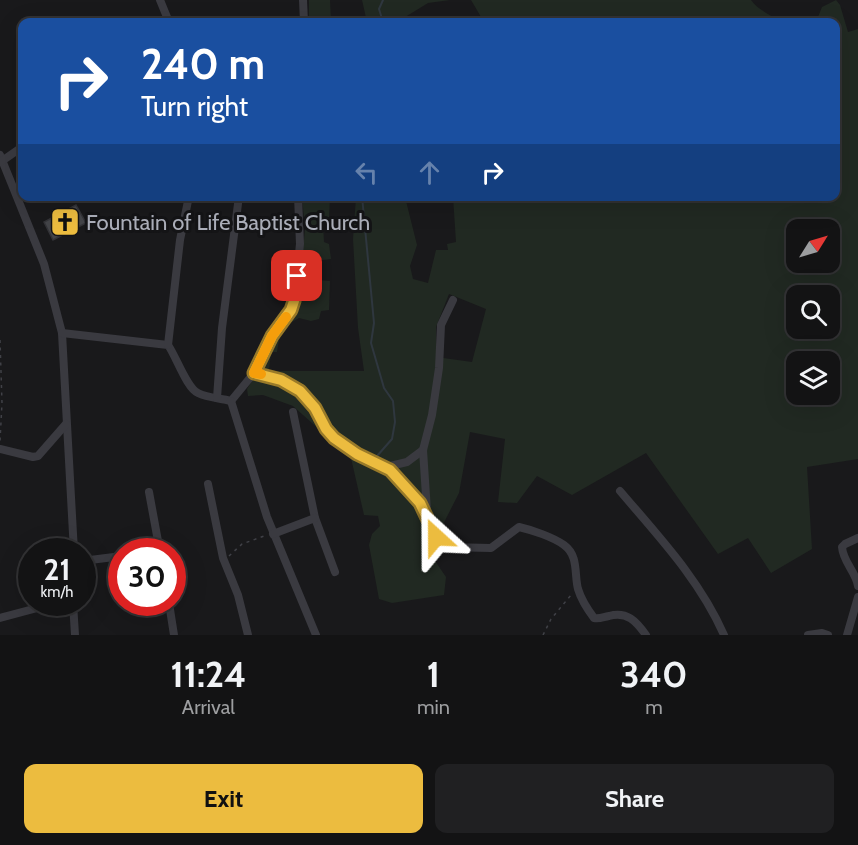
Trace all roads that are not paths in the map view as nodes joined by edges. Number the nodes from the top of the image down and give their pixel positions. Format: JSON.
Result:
{"nodes":[{"id":1,"x":160,"y":0,"type":"edge"},
{"id":2,"x":303,"y":0,"type":"edge"},
{"id":3,"x":167,"y":18,"type":"edge"},
{"id":4,"x":304,"y":18,"type":"edge"},
{"id":5,"x":18,"y":150,"type":"edge"},
{"id":6,"x":2,"y":163,"type":"edge"},
{"id":7,"x":18,"y":201,"type":"edge"},
{"id":8,"x":18,"y":201,"type":"edge"},
{"id":9,"x":188,"y":201,"type":"edge"},
{"id":10,"x":238,"y":201,"type":"edge"},
{"id":11,"x":298,"y":201,"type":"edge"},
{"id":12,"x":453,"y":300,"type":"dead end"},
{"id":13,"x":62,"y":333,"type":"junction"},
{"id":14,"x":168,"y":345,"type":"junction"},
{"id":15,"x":254,"y":373,"type":"junction"},
{"id":16,"x":217,"y":398,"type":"junction"},
{"id":17,"x":231,"y":400,"type":"junction"},
{"id":18,"x":293,"y":412,"type":"dead end"},
{"id":19,"x":66,"y":423,"type":"junction"},
{"id":20,"x":0,"y":449,"type":"edge"},
{"id":21,"x":423,"y":450,"type":"junction"},
{"id":22,"x":386,"y":467,"type":"junction"},
{"id":23,"x":208,"y":484,"type":"dead end"},
{"id":24,"x":620,"y":491,"type":"dead end"},
{"id":25,"x":149,"y":492,"type":"dead end"},
{"id":26,"x":428,"y":516,"type":"junction"},
{"id":27,"x":315,"y":518,"type":"junction"},
{"id":28,"x":273,"y":533,"type":"junction"},
{"id":29,"x":73,"y":538,"type":"edge"},
{"id":30,"x":158,"y":538,"type":"edge"},
{"id":31,"x":858,"y":538,"type":"edge"},
{"id":32,"x":335,"y":572,"type":"dead end"},
{"id":33,"x":858,"y":586,"type":"edge"},
{"id":34,"x":858,"y":597,"type":"edge"},
{"id":35,"x":18,"y":613,"type":"edge"},
{"id":36,"x":74,"y":616,"type":"edge"},
{"id":37,"x":171,"y":616,"type":"edge"},
{"id":38,"x":0,"y":618,"type":"edge"},
{"id":39,"x":75,"y":635,"type":"edge"},
{"id":40,"x":174,"y":635,"type":"edge"},
{"id":41,"x":248,"y":635,"type":"edge"},
{"id":42,"x":316,"y":635,"type":"edge"},
{"id":43,"x":646,"y":635,"type":"edge"},
{"id":44,"x":724,"y":635,"type":"edge"},
{"id":45,"x":808,"y":635,"type":"edge"},
{"id":46,"x":828,"y":635,"type":"edge"},
{"id":47,"x":847,"y":635,"type":"edge"}],
"edges":[{"from":1,"to":3,"type":"street"},
{"from":2,"to":4,"type":"street"},
{"from":5,"to":6,"type":"street"},
{"from":6,"to":8,"type":"street"},
{"from":7,"to":13,"type":"street"},
{"from":9,"to":14,"type":"street"},
{"from":10,"to":16,"type":"street"},
{"from":11,"to":15,"type":"street"},
{"from":12,"to":21,"type":"street"},
{"from":13,"to":14,"type":"street"},
{"from":13,"to":19,"type":"street"},
{"from":14,"to":16,"type":"street"},
{"from":15,"to":17,"type":"street"},
{"from":15,"to":22,"type":"street"},
{"from":16,"to":17,"type":"street"},
{"from":17,"to":28,"type":"street"},
{"from":18,"to":27,"type":"street"},
{"from":19,"to":20,"type":"street"},
{"from":19,"to":29,"type":"street"},
{"from":21,"to":22,"type":"street"},
{"from":21,"to":26,"type":"street"},
{"from":22,"to":26,"type":"street"},
{"from":23,"to":41,"type":"street"},
{"from":24,"to":44,"type":"street"},
{"from":25,"to":30,"type":"street"},
{"from":26,"to":43,"type":"street"},
{"from":27,"to":28,"type":"street"},
{"from":27,"to":32,"type":"street"},
{"from":28,"to":42,"type":"street"},
{"from":31,"to":33,"type":"street"},
{"from":34,"to":47,"type":"street"},
{"from":35,"to":38,"type":"street"},
{"from":36,"to":39,"type":"street"},
{"from":37,"to":40,"type":"street"},
{"from":45,"to":46,"type":"street"}]}
